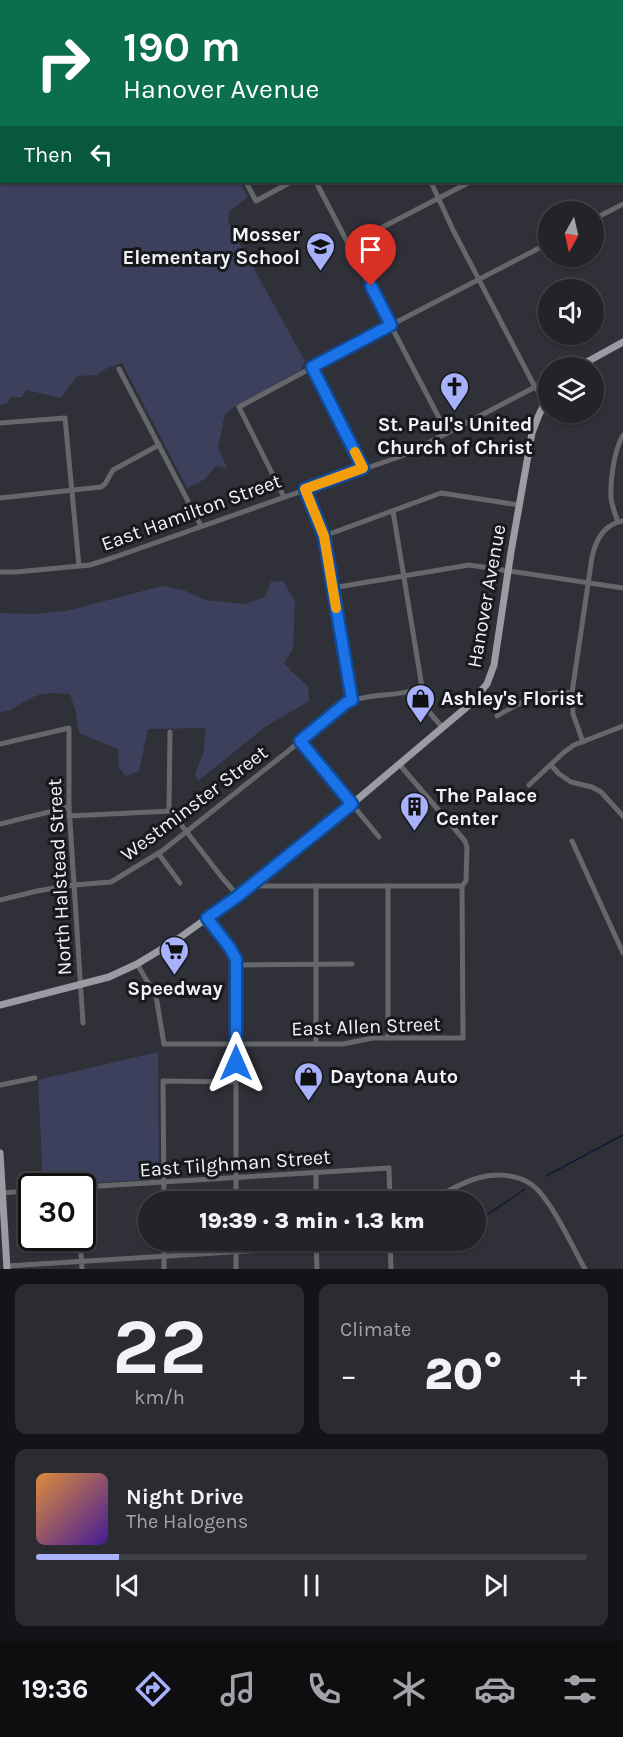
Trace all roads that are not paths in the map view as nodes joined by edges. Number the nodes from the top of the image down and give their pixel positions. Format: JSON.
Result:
{"nodes":[{"id":1,"x":247,"y":183,"type":"edge"},
{"id":2,"x":289,"y":183,"type":"edge"},
{"id":3,"x":317,"y":183,"type":"edge"},
{"id":4,"x":432,"y":183,"type":"edge"},
{"id":5,"x":468,"y":183,"type":"edge"},
{"id":6,"x":440,"y":197,"type":"junction"},
{"id":7,"x":623,"y":204,"type":"edge"},
{"id":8,"x":604,"y":214,"type":"edge"},
{"id":9,"x":350,"y":244,"type":"junction"},
{"id":10,"x":538,"y":249,"type":"edge"},
{"id":11,"x":479,"y":279,"type":"junction"},
{"id":12,"x":391,"y":325,"type":"junction"},
{"id":13,"x":623,"y":342,"type":"edge"},
{"id":14,"x":596,"y":357,"type":"edge"},
{"id":15,"x":312,"y":367,"type":"junction"},
{"id":16,"x":119,"y":369,"type":"dead end"},
{"id":17,"x":538,"y":385,"type":"edge"},
{"id":18,"x":535,"y":387,"type":"junction"},
{"id":19,"x":538,"y":390,"type":"edge"},
{"id":20,"x":538,"y":419,"type":"edge"},
{"id":21,"x":0,"y":423,"type":"edge"},
{"id":22,"x":447,"y":433,"type":"junction"},
{"id":23,"x":623,"y":435,"type":"edge"},
{"id":24,"x":159,"y":445,"type":"junction"},
{"id":25,"x":363,"y":468,"type":"junction"},
{"id":26,"x":305,"y":489,"type":"junction"},
{"id":27,"x":72,"y":491,"type":"junction"},
{"id":28,"x":284,"y":497,"type":"junction"},
{"id":29,"x":0,"y":498,"type":"edge"},
{"id":30,"x":519,"y":505,"type":"junction"},
{"id":31,"x":393,"y":511,"type":"junction"},
{"id":32,"x":620,"y":521,"type":"edge"},
{"id":33,"x":201,"y":526,"type":"junction"},
{"id":34,"x":324,"y":536,"type":"junction"},
{"id":35,"x":79,"y":566,"type":"junction"},
{"id":36,"x":508,"y":570,"type":"junction"},
{"id":37,"x":0,"y":572,"type":"edge"},
{"id":38,"x":404,"y":576,"type":"junction"},
{"id":39,"x":589,"y":582,"type":"junction"},
{"id":40,"x":332,"y":588,"type":"junction"},
{"id":41,"x":623,"y":588,"type":"edge"},
{"id":42,"x":412,"y":692,"type":"junction"},
{"id":43,"x":572,"y":693,"type":"junction"},
{"id":44,"x":352,"y":700,"type":"junction"},
{"id":45,"x":497,"y":716,"type":"dead end"},
{"id":46,"x":623,"y":726,"type":"edge"},
{"id":47,"x":442,"y":727,"type":"junction"},
{"id":48,"x":170,"y":732,"type":"dead end"},
{"id":49,"x":300,"y":741,"type":"junction"},
{"id":50,"x":583,"y":742,"type":"junction"},
{"id":51,"x":0,"y":744,"type":"edge"},
{"id":52,"x":399,"y":764,"type":"junction"},
{"id":53,"x":551,"y":765,"type":"junction"},
{"id":54,"x":529,"y":785,"type":"dead end"},
{"id":55,"x":352,"y":804,"type":"junction"},
{"id":56,"x":69,"y":807,"type":"junction"},
{"id":57,"x":171,"y":811,"type":"junction"},
{"id":58,"x":69,"y":816,"type":"junction"},
{"id":59,"x":623,"y":816,"type":"edge"},
{"id":60,"x":0,"y":824,"type":"edge"},
{"id":61,"x":186,"y":832,"type":"junction"},
{"id":62,"x":379,"y":837,"type":"dead end"},
{"id":63,"x":572,"y":842,"type":"dead end"},
{"id":64,"x":158,"y":853,"type":"junction"},
{"id":65,"x":180,"y":883,"type":"dead end"},
{"id":66,"x":74,"y":885,"type":"junction"},
{"id":67,"x":250,"y":886,"type":"junction"},
{"id":68,"x":316,"y":886,"type":"junction"},
{"id":69,"x":388,"y":886,"type":"junction"},
{"id":70,"x":462,"y":886,"type":"junction"},
{"id":71,"x":238,"y":896,"type":"junction"},
{"id":72,"x":0,"y":900,"type":"edge"},
{"id":73,"x":207,"y":918,"type":"junction"},
{"id":74,"x":623,"y":953,"type":"edge"},
{"id":75,"x":137,"y":964,"type":"junction"},
{"id":76,"x":352,"y":964,"type":"dead end"},
{"id":77,"x":236,"y":965,"type":"junction"},
{"id":78,"x":316,"y":965,"type":"junction"},
{"id":79,"x":80,"y":985,"type":"junction"},
{"id":80,"x":0,"y":1005,"type":"edge"},
{"id":81,"x":83,"y":1023,"type":"dead end"},
{"id":82,"x":388,"y":1038,"type":"junction"},
{"id":83,"x":236,"y":1044,"type":"junction"},
{"id":84,"x":316,"y":1044,"type":"junction"},
{"id":85,"x":34,"y":1078,"type":"dead end"},
{"id":86,"x":236,"y":1082,"type":"junction"},
{"id":87,"x":0,"y":1085,"type":"edge"},
{"id":88,"x":0,"y":1153,"type":"edge"},
{"id":89,"x":316,"y":1172,"type":"junction"},
{"id":90,"x":236,"y":1178,"type":"junction"},
{"id":91,"x":164,"y":1182,"type":"junction"},
{"id":92,"x":96,"y":1186,"type":"edge"},
{"id":93,"x":164,"y":1191,"type":"edge"},
{"id":94,"x":236,"y":1191,"type":"edge"},
{"id":95,"x":316,"y":1191,"type":"edge"},
{"id":96,"x":390,"y":1191,"type":"edge"},
{"id":97,"x":448,"y":1191,"type":"edge"},
{"id":98,"x":18,"y":1192,"type":"edge"},
{"id":99,"x":1,"y":1193,"type":"edge"},
{"id":100,"x":81,"y":1251,"type":"edge"},
{"id":101,"x":164,"y":1251,"type":"edge"},
{"id":102,"x":236,"y":1251,"type":"joint"},
{"id":103,"x":316,"y":1251,"type":"edge"},
{"id":104,"x":390,"y":1251,"type":"edge"},
{"id":105,"x":164,"y":1256,"type":"junction"},
{"id":106,"x":82,"y":1262,"type":"junction"},
{"id":107,"x":7,"y":1268,"type":"edge"},
{"id":108,"x":82,"y":1269,"type":"edge"},
{"id":109,"x":164,"y":1269,"type":"edge"},
{"id":110,"x":236,"y":1269,"type":"edge"},
{"id":111,"x":317,"y":1269,"type":"edge"},
{"id":112,"x":391,"y":1269,"type":"edge"},
{"id":113,"x":585,"y":1269,"type":"edge"}],
"edges":[{"from":1,"to":2,"type":"street"},
{"from":3,"to":9,"type":"street"},
{"from":4,"to":6,"type":"street"},
{"from":5,"to":6,"type":"street"},
{"from":6,"to":9,"type":"street"},
{"from":6,"to":11,"type":"street"},
{"from":7,"to":8,"type":"street"},
{"from":9,"to":12,"type":"street"},
{"from":10,"to":11,"type":"street"},
{"from":11,"to":12,"type":"street"},
{"from":11,"to":18,"type":"street"},
{"from":12,"to":15,"type":"street"},
{"from":12,"to":22,"type":"street"},
{"from":13,"to":14,"type":"main road"},
{"from":15,"to":25,"type":"street"},
{"from":15,"to":28,"type":"street"},
{"from":16,"to":24,"type":"street"},
{"from":17,"to":18,"type":"street","name":"East Hamilton Street"},
{"from":18,"to":19,"type":"street"},
{"from":18,"to":22,"type":"street","name":"East Hamilton Street"},
{"from":20,"to":30,"type":"main road","name":"Hanover Avenue"},
{"from":21,"to":27,"type":"street"},
{"from":22,"to":25,"type":"street","name":"East Hamilton Street"},
{"from":23,"to":32,"type":"street"},
{"from":24,"to":27,"type":"street"},
{"from":24,"to":33,"type":"street"},
{"from":25,"to":26,"type":"street","name":"East Hamilton Street"},
{"from":26,"to":28,"type":"street","name":"East Hamilton Street"},
{"from":26,"to":34,"type":"street"},
{"from":27,"to":29,"type":"street"},
{"from":27,"to":35,"type":"street"},
{"from":28,"to":33,"type":"street","name":"East Hamilton Street"},
{"from":30,"to":31,"type":"street"},
{"from":30,"to":36,"type":"main road","name":"Hanover Avenue"},
{"from":31,"to":34,"type":"street"},
{"from":31,"to":38,"type":"street"},
{"from":32,"to":39,"type":"street"},
{"from":33,"to":35,"type":"street","name":"East Hamilton Street"},
{"from":34,"to":40,"type":"street"},
{"from":35,"to":37,"type":"street","name":"East Hamilton Street"},
{"from":36,"to":38,"type":"street"},
{"from":36,"to":39,"type":"street"},
{"from":36,"to":47,"type":"main road","name":"Hanover Avenue"},
{"from":38,"to":40,"type":"street"},
{"from":38,"to":42,"type":"street"},
{"from":39,"to":41,"type":"street"},
{"from":39,"to":43,"type":"street"},
{"from":40,"to":44,"type":"street"},
{"from":42,"to":44,"type":"street"},
{"from":42,"to":47,"type":"street"},
{"from":43,"to":45,"type":"street"},
{"from":43,"to":50,"type":"street"},
{"from":44,"to":49,"type":"street","name":"Westminster Street"},
{"from":46,"to":50,"type":"street"},
{"from":47,"to":52,"type":"main road","name":"Hanover Avenue"},
{"from":48,"to":57,"type":"street"},
{"from":49,"to":55,"type":"street"},
{"from":49,"to":61,"type":"street","name":"Westminster Street"},
{"from":50,"to":53,"type":"street"},
{"from":51,"to":56,"type":"street","name":"North Halstead Street"},
{"from":52,"to":55,"type":"main road","name":"Hanover Avenue"},
{"from":52,"to":70,"type":"street"},
{"from":53,"to":54,"type":"street"},
{"from":53,"to":59,"type":"street"},
{"from":55,"to":62,"type":"street"},
{"from":55,"to":67,"type":"main road","name":"Hanover Avenue"},
{"from":56,"to":58,"type":"street","name":"North Halstead Street"},
{"from":56,"to":60,"type":"street"},
{"from":57,"to":58,"type":"street"},
{"from":57,"to":61,"type":"street"},
{"from":58,"to":66,"type":"street","name":"North Halstead Street"},
{"from":61,"to":64,"type":"street","name":"Westminster Street"},
{"from":61,"to":71,"type":"street"},
{"from":63,"to":74,"type":"street"},
{"from":64,"to":65,"type":"street"},
{"from":64,"to":66,"type":"street","name":"Westminster Street"},
{"from":66,"to":72,"type":"street","name":"Westminster Street"},
{"from":66,"to":79,"type":"street","name":"North Halstead Street"},
{"from":67,"to":68,"type":"street"},
{"from":67,"to":71,"type":"main road","name":"Hanover Avenue"},
{"from":68,"to":69,"type":"street"},
{"from":68,"to":78,"type":"street"},
{"from":69,"to":70,"type":"street"},
{"from":69,"to":82,"type":"street"},
{"from":70,"to":82,"type":"street","name":"East Allen Street"},
{"from":71,"to":73,"type":"main road","name":"Hanover Avenue"},
{"from":73,"to":75,"type":"main road","name":"Hanover Avenue"},
{"from":73,"to":77,"type":"street"},
{"from":75,"to":79,"type":"main road","name":"Hanover Avenue"},
{"from":75,"to":83,"type":"street","name":"East Allen Street"},
{"from":76,"to":78,"type":"street"},
{"from":77,"to":78,"type":"street"},
{"from":77,"to":83,"type":"street"},
{"from":78,"to":84,"type":"street"},
{"from":79,"to":80,"type":"main road","name":"Hanover Avenue"},
{"from":79,"to":81,"type":"street","name":"North Halstead Street"},
{"from":82,"to":84,"type":"street","name":"East Allen Street"},
{"from":83,"to":84,"type":"street","name":"East Allen Street"},
{"from":83,"to":86,"type":"street"},
{"from":85,"to":87,"type":"street"},
{"from":86,"to":90,"type":"street"},
{"from":86,"to":91,"type":"street"},
{"from":88,"to":99,"type":"main road"},
{"from":89,"to":90,"type":"street","name":"East Tilghman Street"},
{"from":89,"to":95,"type":"street"},
{"from":89,"to":96,"type":"street","name":"East Tilghman Street"},
{"from":90,"to":91,"type":"street","name":"East Tilghman Street"},
{"from":90,"to":94,"type":"street"},
{"from":91,"to":92,"type":"street","name":"East Tilghman Street"},
{"from":91,"to":93,"type":"street"},
{"from":97,"to":113,"type":"street"},
{"from":98,"to":99,"type":"street"},
{"from":99,"to":107,"type":"main road"},
{"from":100,"to":106,"type":"street"},
{"from":101,"to":105,"type":"street"},
{"from":102,"to":105,"type":"street"},
{"from":102,"to":110,"type":"street"},
{"from":103,"to":111,"type":"street"},
{"from":104,"to":112,"type":"street"},
{"from":105,"to":106,"type":"street"},
{"from":105,"to":109,"type":"street"},
{"from":106,"to":107,"type":"street"},
{"from":106,"to":108,"type":"street"}]}
